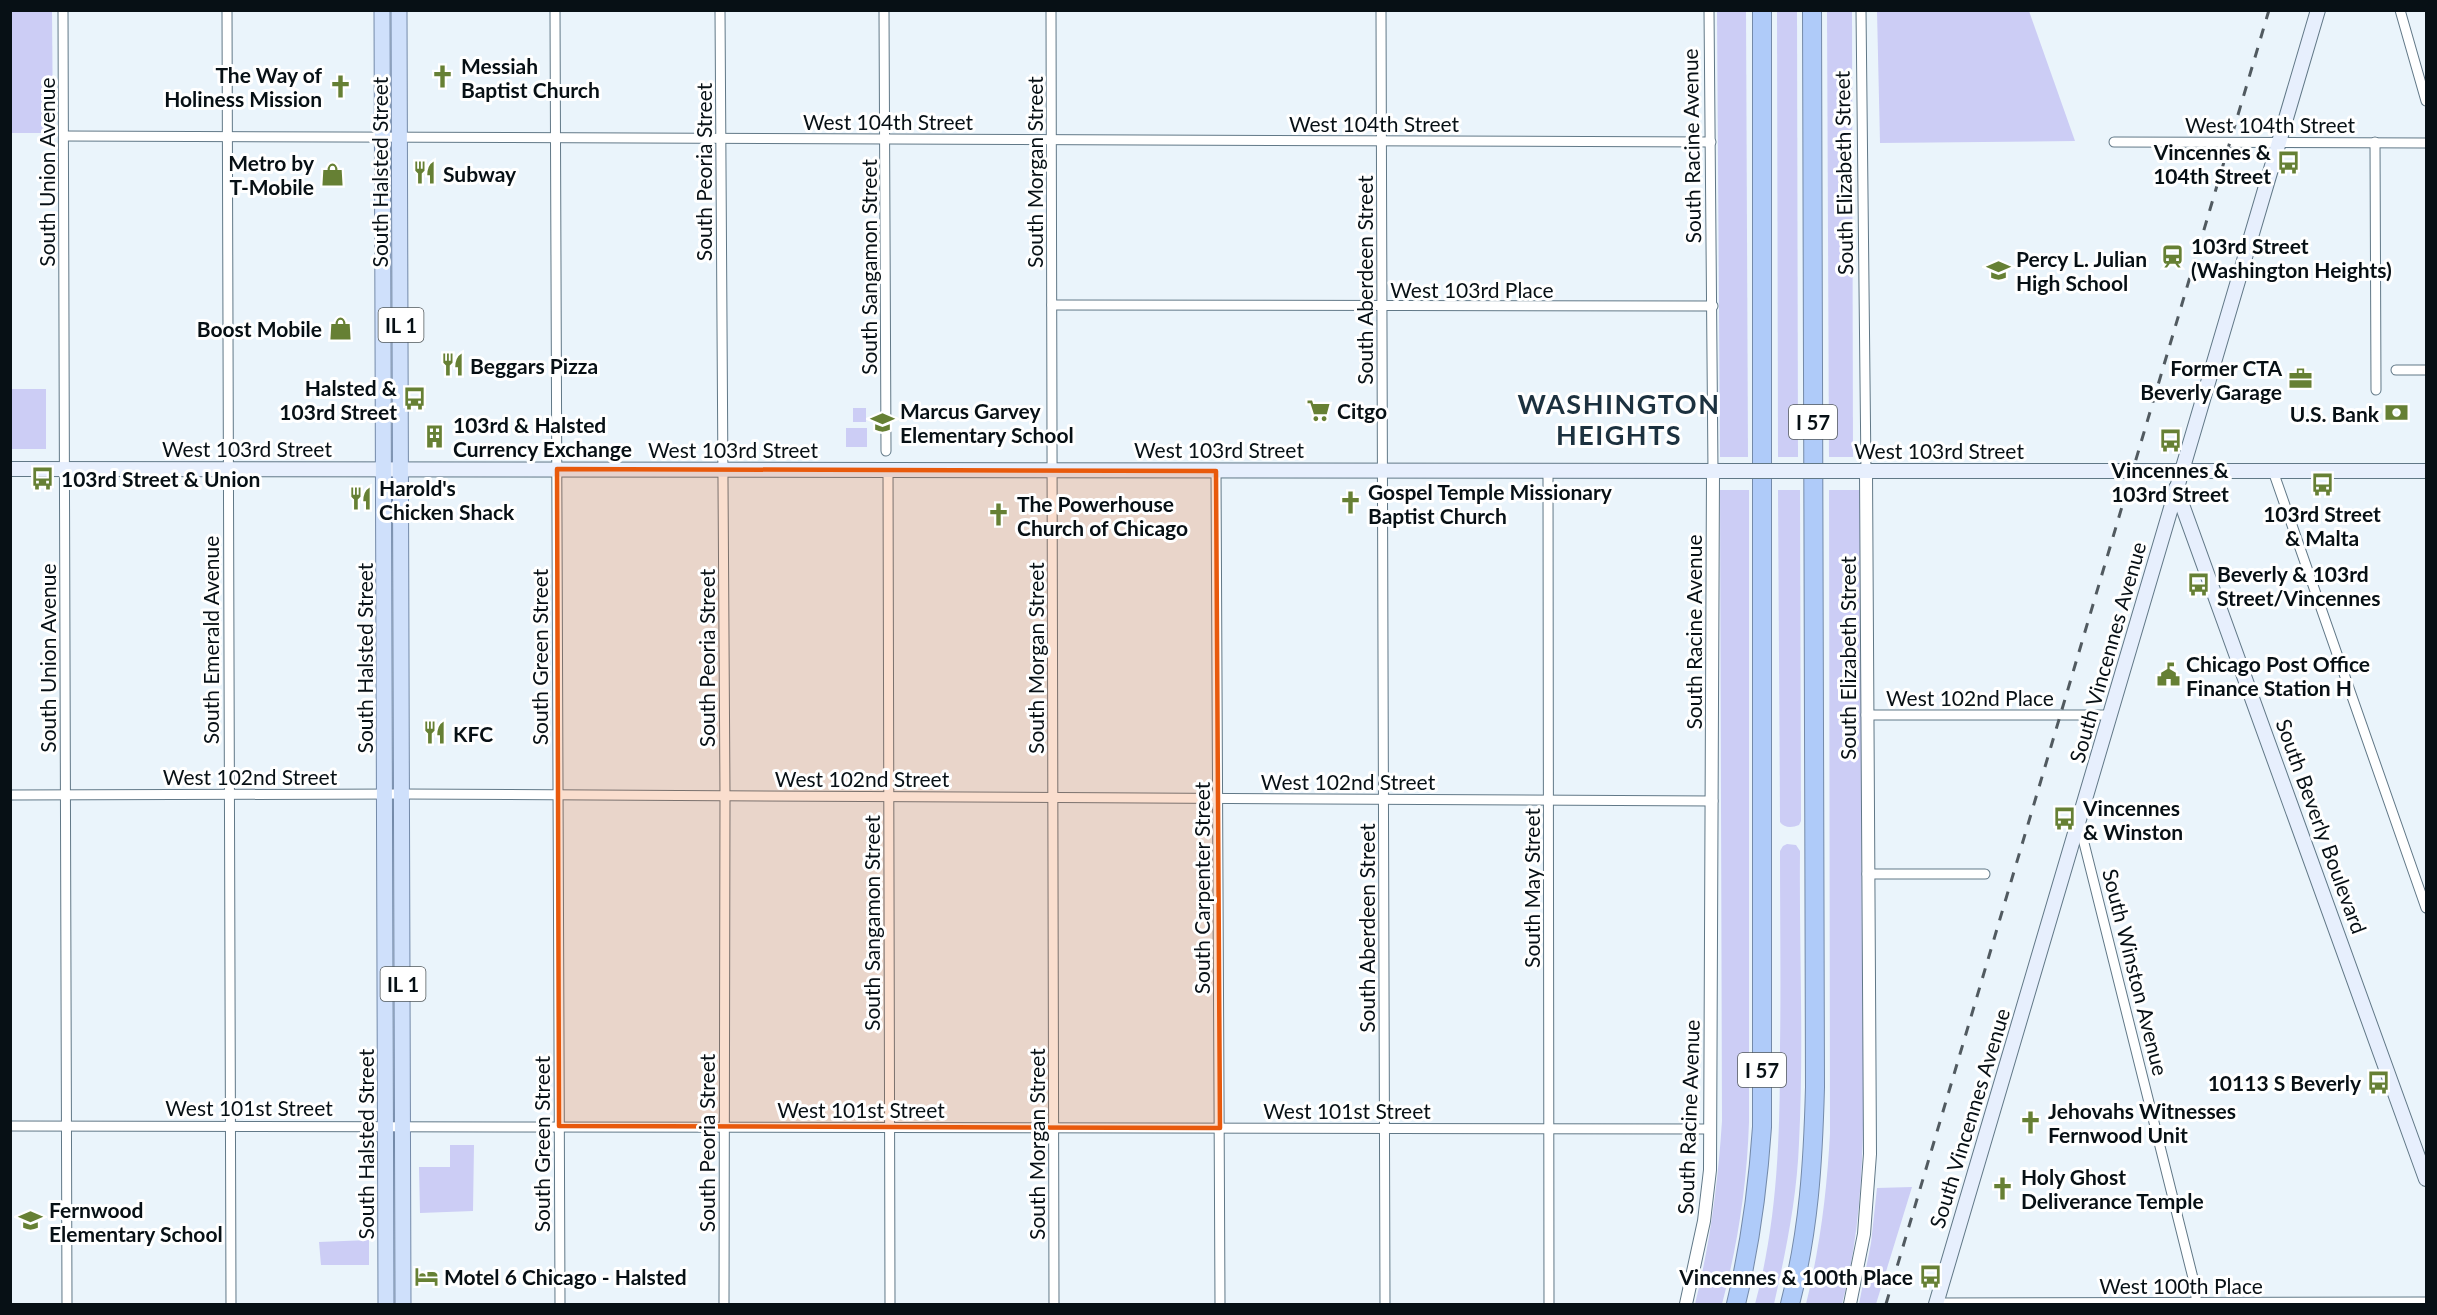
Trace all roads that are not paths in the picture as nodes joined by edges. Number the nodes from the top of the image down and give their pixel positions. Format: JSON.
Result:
{"nodes":[{"id":1,"x":63,"y":10,"type":"edge"},
{"id":2,"x":227,"y":10,"type":"edge"},
{"id":3,"x":382,"y":10,"type":"edge"},
{"id":4,"x":399,"y":10,"type":"edge"},
{"id":5,"x":555,"y":10,"type":"edge"},
{"id":6,"x":720,"y":10,"type":"edge"},
{"id":7,"x":884,"y":10,"type":"edge"},
{"id":8,"x":1051,"y":10,"type":"edge"},
{"id":9,"x":1381,"y":10,"type":"edge"},
{"id":10,"x":1709,"y":10,"type":"edge"},
{"id":11,"x":1762,"y":10,"type":"edge"},
{"id":12,"x":1812,"y":10,"type":"edge"},
{"id":13,"x":1861,"y":10,"type":"edge"},
{"id":14,"x":2318,"y":10,"type":"edge"},
{"id":15,"x":2400,"y":10,"type":"edge"},
{"id":16,"x":2427,"y":101,"type":"edge"},
{"id":17,"x":228,"y":135,"type":"junction"},
{"id":18,"x":64,"y":136,"type":"junction"},
{"id":19,"x":383,"y":136,"type":"junction"},
{"id":20,"x":400,"y":136,"type":"junction"},
{"id":21,"x":556,"y":137,"type":"junction"},
{"id":22,"x":721,"y":138,"type":"junction"},
{"id":23,"x":885,"y":139,"type":"junction"},
{"id":24,"x":1052,"y":140,"type":"junction"},
{"id":25,"x":1381,"y":141,"type":"junction"},
{"id":26,"x":1711,"y":142,"type":"junction"},
{"id":27,"x":2114,"y":142,"type":"dead end"},
{"id":28,"x":2374,"y":142,"type":"junction"},
{"id":29,"x":2280,"y":143,"type":"junction"},
{"id":30,"x":2427,"y":143,"type":"edge"},
{"id":31,"x":1052,"y":305,"type":"junction"},
{"id":32,"x":1713,"y":306,"type":"junction"},
{"id":33,"x":1382,"y":307,"type":"junction"},
{"id":34,"x":2376,"y":369,"type":"junction"},
{"id":35,"x":2427,"y":370,"type":"edge"},
{"id":36,"x":2376,"y":390,"type":"dead end"},
{"id":37,"x":886,"y":451,"type":"dead end"},
{"id":38,"x":10,"y":469,"type":"edge"},
{"id":39,"x":65,"y":469,"type":"junction"},
{"id":40,"x":228,"y":469,"type":"junction"},
{"id":41,"x":384,"y":469,"type":"junction"},
{"id":42,"x":401,"y":469,"type":"junction"},
{"id":43,"x":557,"y":469,"type":"junction"},
{"id":44,"x":723,"y":470,"type":"junction"},
{"id":45,"x":888,"y":470,"type":"junction"},
{"id":46,"x":1052,"y":470,"type":"junction"},
{"id":47,"x":1216,"y":471,"type":"junction"},
{"id":48,"x":1382,"y":471,"type":"junction"},
{"id":49,"x":1548,"y":471,"type":"junction"},
{"id":50,"x":1713,"y":471,"type":"junction"},
{"id":51,"x":1866,"y":471,"type":"junction"},
{"id":52,"x":2273,"y":471,"type":"junction"},
{"id":53,"x":2427,"y":471,"type":"edge"},
{"id":54,"x":2181,"y":472,"type":"junction"},
{"id":55,"x":2176,"y":488,"type":"junction"},
{"id":56,"x":1866,"y":715,"type":"junction"},
{"id":57,"x":2110,"y":716,"type":"junction"},
{"id":58,"x":229,"y":794,"type":"junction"},
{"id":59,"x":385,"y":794,"type":"junction"},
{"id":60,"x":402,"y":794,"type":"junction"},
{"id":61,"x":10,"y":795,"type":"edge"},
{"id":62,"x":65,"y":795,"type":"junction"},
{"id":63,"x":557,"y":795,"type":"junction"},
{"id":64,"x":725,"y":795,"type":"junction"},
{"id":65,"x":889,"y":796,"type":"junction"},
{"id":66,"x":1053,"y":797,"type":"junction"},
{"id":67,"x":1219,"y":798,"type":"junction"},
{"id":68,"x":1383,"y":799,"type":"junction"},
{"id":69,"x":1549,"y":800,"type":"junction"},
{"id":70,"x":1713,"y":801,"type":"junction"},
{"id":71,"x":2079,"y":823,"type":"junction"},
{"id":72,"x":1867,"y":873,"type":"junction"},
{"id":73,"x":1985,"y":874,"type":"dead end"},
{"id":74,"x":2427,"y":908,"type":"edge"},
{"id":75,"x":386,"y":1125,"type":"junction"},
{"id":76,"x":10,"y":1126,"type":"edge"},
{"id":77,"x":66,"y":1126,"type":"junction"},
{"id":78,"x":230,"y":1126,"type":"junction"},
{"id":79,"x":403,"y":1126,"type":"junction"},
{"id":80,"x":559,"y":1126,"type":"junction"},
{"id":81,"x":724,"y":1126,"type":"junction"},
{"id":82,"x":890,"y":1127,"type":"junction"},
{"id":83,"x":1054,"y":1127,"type":"junction"},
{"id":84,"x":1220,"y":1128,"type":"junction"},
{"id":85,"x":1384,"y":1128,"type":"junction"},
{"id":86,"x":1549,"y":1129,"type":"junction"},
{"id":87,"x":1711,"y":1129,"type":"junction"},
{"id":88,"x":2427,"y":1179,"type":"edge"},
{"id":89,"x":2427,"y":1302,"type":"edge"},
{"id":90,"x":1936,"y":1304,"type":"edge"},
{"id":91,"x":2176,"y":1304,"type":"edge"},
{"id":92,"x":2195,"y":1304,"type":"edge"},
{"id":93,"x":67,"y":1305,"type":"edge"},
{"id":94,"x":231,"y":1305,"type":"edge"},
{"id":95,"x":387,"y":1305,"type":"edge"},
{"id":96,"x":403,"y":1305,"type":"edge"},
{"id":97,"x":560,"y":1305,"type":"edge"},
{"id":98,"x":724,"y":1305,"type":"edge"},
{"id":99,"x":890,"y":1305,"type":"edge"},
{"id":100,"x":1054,"y":1305,"type":"edge"},
{"id":101,"x":1220,"y":1305,"type":"edge"},
{"id":102,"x":1385,"y":1305,"type":"edge"},
{"id":103,"x":1549,"y":1305,"type":"edge"},
{"id":104,"x":1686,"y":1305,"type":"edge"},
{"id":105,"x":1736,"y":1305,"type":"edge"},
{"id":106,"x":1790,"y":1305,"type":"edge"},
{"id":107,"x":1850,"y":1305,"type":"edge"}],
"edges":[{"from":1,"to":18,"type":"street","name":"South Union Avenue"},
{"from":2,"to":17,"type":"street","name":"South Emerald Avenue"},
{"from":3,"to":19,"type":"main road","name":"South Halsted Street","number":"IL 1"},
{"from":4,"to":20,"type":"main road","name":"South Halsted Street","number":"IL 1"},
{"from":5,"to":21,"type":"street","name":"South Green Street"},
{"from":6,"to":22,"type":"street","name":"South Peoria Street"},
{"from":7,"to":23,"type":"street","name":"South Sangamon Street"},
{"from":8,"to":24,"type":"street","name":"South Morgan Street"},
{"from":9,"to":25,"type":"street","name":"South Aberdeen Street"},
{"from":10,"to":26,"type":"street","name":"South Racine Avenue"},
{"from":11,"to":105,"type":"highway","number":"I 57"},
{"from":12,"to":106,"type":"highway","number":"I 57"},
{"from":13,"to":51,"type":"street","name":"South Elizabeth Street"},
{"from":14,"to":29,"type":"main road","name":"South Vincennes Avenue"},
{"from":15,"to":16,"type":"street"},
{"from":17,"to":18,"type":"street","name":"West 104th Street"},
{"from":17,"to":19,"type":"street","name":"West 104th Street"},
{"from":17,"to":40,"type":"street","name":"South Emerald Avenue"},
{"from":18,"to":39,"type":"street","name":"South Union Avenue"},
{"from":19,"to":20,"type":"street","name":"West 104th Street"},
{"from":19,"to":41,"type":"main road","name":"South Halsted Street","number":"IL 1"},
{"from":20,"to":21,"type":"street","name":"West 104th Street"},
{"from":20,"to":42,"type":"main road","name":"South Halsted Street","number":"IL 1"},
{"from":21,"to":22,"type":"street","name":"West 104th Street"},
{"from":21,"to":43,"type":"street","name":"South Green Street"},
{"from":22,"to":23,"type":"street","name":"West 104th Street"},
{"from":22,"to":44,"type":"street","name":"South Peoria Street"},
{"from":23,"to":24,"type":"street","name":"West 104th Street"},
{"from":23,"to":37,"type":"street","name":"South Sangamon Street"},
{"from":24,"to":25,"type":"street","name":"West 104th Street"},
{"from":24,"to":31,"type":"street","name":"South Morgan Street"},
{"from":25,"to":26,"type":"street","name":"West 104th Street"},
{"from":25,"to":33,"type":"street","name":"South Aberdeen Street"},
{"from":26,"to":32,"type":"street","name":"South Racine Avenue"},
{"from":27,"to":29,"type":"street","name":"West 104th Street"},
{"from":28,"to":29,"type":"street","name":"West 104th Street"},
{"from":28,"to":30,"type":"street","name":"West 104th Street"},
{"from":28,"to":34,"type":"street"},
{"from":29,"to":54,"type":"main road","name":"South Vincennes Avenue"},
{"from":31,"to":33,"type":"street","name":"West 103rd Place"},
{"from":31,"to":46,"type":"street","name":"South Morgan Street"},
{"from":32,"to":33,"type":"street","name":"West 103rd Place"},
{"from":32,"to":50,"type":"street","name":"South Racine Avenue"},
{"from":33,"to":48,"type":"street","name":"South Aberdeen Street"},
{"from":34,"to":35,"type":"street"},
{"from":34,"to":36,"type":"street"},
{"from":38,"to":39,"type":"main road","name":"West 103rd Street"},
{"from":39,"to":40,"type":"main road","name":"West 103rd Street"},
{"from":39,"to":62,"type":"street","name":"South Union Avenue"},
{"from":40,"to":41,"type":"main road","name":"West 103rd Street"},
{"from":40,"to":58,"type":"street","name":"South Emerald Avenue"},
{"from":41,"to":42,"type":"main road","name":"West 103rd Street"},
{"from":41,"to":59,"type":"main road","name":"South Halsted Street","number":"IL 1"},
{"from":42,"to":43,"type":"main road","name":"West 103rd Street"},
{"from":42,"to":60,"type":"main road","name":"South Halsted Street","number":"IL 1"},
{"from":43,"to":44,"type":"main road","name":"West 103rd Street"},
{"from":43,"to":63,"type":"street","name":"South Green Street"},
{"from":44,"to":45,"type":"main road","name":"West 103rd Street"},
{"from":44,"to":64,"type":"street","name":"South Peoria Street"},
{"from":45,"to":46,"type":"main road","name":"West 103rd Street"},
{"from":45,"to":65,"type":"street","name":"South Sangamon Street"},
{"from":46,"to":47,"type":"main road","name":"West 103rd Street"},
{"from":46,"to":66,"type":"street","name":"South Morgan Street"},
{"from":47,"to":48,"type":"main road","name":"West 103rd Street"},
{"from":47,"to":67,"type":"street","name":"South Carpenter Street"},
{"from":48,"to":49,"type":"main road","name":"West 103rd Street"},
{"from":48,"to":68,"type":"street","name":"South Aberdeen Street"},
{"from":49,"to":50,"type":"main road","name":"West 103rd Street"},
{"from":49,"to":69,"type":"street","name":"South May Street"},
{"from":50,"to":51,"type":"main road","name":"West 103rd Street","bridge":true},
{"from":50,"to":70,"type":"street","name":"South Racine Avenue"},
{"from":51,"to":54,"type":"main road","name":"West 103rd Street"},
{"from":51,"to":56,"type":"street","name":"South Elizabeth Street"},
{"from":52,"to":53,"type":"main road","name":"West 103rd Street"},
{"from":52,"to":54,"type":"main road","name":"West 103rd Street"},
{"from":52,"to":74,"type":"street"},
{"from":54,"to":55,"type":"main road","name":"South Vincennes Avenue"},
{"from":55,"to":57,"type":"main road","name":"South Vincennes Avenue"},
{"from":55,"to":88,"type":"main road","name":"South Beverly Boulevard"},
{"from":56,"to":57,"type":"street","name":"West 102nd Place"},
{"from":56,"to":72,"type":"street","name":"South Elizabeth Street"},
{"from":57,"to":71,"type":"main road","name":"South Vincennes Avenue"},
{"from":58,"to":59,"type":"street","name":"West 102nd Street"},
{"from":58,"to":62,"type":"street","name":"West 102nd Street"},
{"from":58,"to":78,"type":"street","name":"South Emerald Avenue"},
{"from":59,"to":60,"type":"street","name":"West 102nd Street"},
{"from":59,"to":75,"type":"main road","name":"South Halsted Street","number":"IL 1"},
{"from":60,"to":63,"type":"street","name":"West 102nd Street"},
{"from":60,"to":79,"type":"main road","name":"South Halsted Street","number":"IL 1"},
{"from":61,"to":62,"type":"street","name":"West 102nd Street"},
{"from":62,"to":77,"type":"street","name":"South Union Avenue"},
{"from":63,"to":64,"type":"street","name":"West 102nd Street"},
{"from":63,"to":80,"type":"street","name":"South Green Street"},
{"from":64,"to":65,"type":"street","name":"West 102nd Street"},
{"from":64,"to":81,"type":"street","name":"South Peoria Street"},
{"from":65,"to":66,"type":"street","name":"West 102nd Street"},
{"from":65,"to":82,"type":"street","name":"South Sangamon Street"},
{"from":66,"to":67,"type":"street","name":"West 102nd Street"},
{"from":66,"to":83,"type":"street","name":"South Morgan Street"},
{"from":67,"to":68,"type":"street","name":"West 102nd Street"},
{"from":67,"to":84,"type":"street","name":"South Carpenter Street"},
{"from":68,"to":69,"type":"street","name":"West 102nd Street"},
{"from":68,"to":85,"type":"street","name":"South Aberdeen Street"},
{"from":69,"to":70,"type":"street","name":"West 102nd Street"},
{"from":69,"to":86,"type":"street","name":"South May Street"},
{"from":70,"to":87,"type":"street","name":"South Racine Avenue"},
{"from":71,"to":90,"type":"main road","name":"South Vincennes Avenue"},
{"from":71,"to":92,"type":"street","name":"South Winston Avenue"},
{"from":72,"to":73,"type":"street"},
{"from":72,"to":107,"type":"street","name":"South Elizabeth Street"},
{"from":75,"to":78,"type":"street","name":"West 101st Street"},
{"from":75,"to":79,"type":"street","name":"West 101st Street"},
{"from":75,"to":95,"type":"main road","name":"South Halsted Street","number":"IL 1"},
{"from":76,"to":77,"type":"street","name":"West 101st Street"},
{"from":77,"to":78,"type":"street","name":"West 101st Street"},
{"from":77,"to":93,"type":"street","name":"South Union Avenue"},
{"from":78,"to":94,"type":"street","name":"South Emerald Avenue"},
{"from":79,"to":80,"type":"street","name":"West 101st Street"},
{"from":79,"to":96,"type":"main road","name":"South Halsted Street","number":"IL 1"},
{"from":80,"to":81,"type":"street","name":"West 101st Street"},
{"from":80,"to":97,"type":"street","name":"South Green Street"},
{"from":81,"to":82,"type":"street","name":"West 101st Street"},
{"from":81,"to":98,"type":"street","name":"South Peoria Street"},
{"from":82,"to":83,"type":"street","name":"West 101st Street"},
{"from":82,"to":99,"type":"street","name":"South Sangamon Street"},
{"from":83,"to":84,"type":"street","name":"West 101st Street"},
{"from":83,"to":100,"type":"street","name":"South Morgan Street"},
{"from":84,"to":85,"type":"street","name":"West 101st Street"},
{"from":84,"to":101,"type":"street","name":"South Carpenter Street"},
{"from":85,"to":86,"type":"street","name":"West 101st Street"},
{"from":85,"to":102,"type":"street","name":"South Aberdeen Street"},
{"from":86,"to":87,"type":"street","name":"West 101st Street"},
{"from":86,"to":103,"type":"street","name":"South May Street"},
{"from":87,"to":104,"type":"street","name":"South Racine Avenue"},
{"from":89,"to":92,"type":"street","name":"West 100th Place"},
{"from":90,"to":91,"type":"street","name":"West 100th Place"},
{"from":91,"to":92,"type":"street","name":"West 100th Place"}]}
